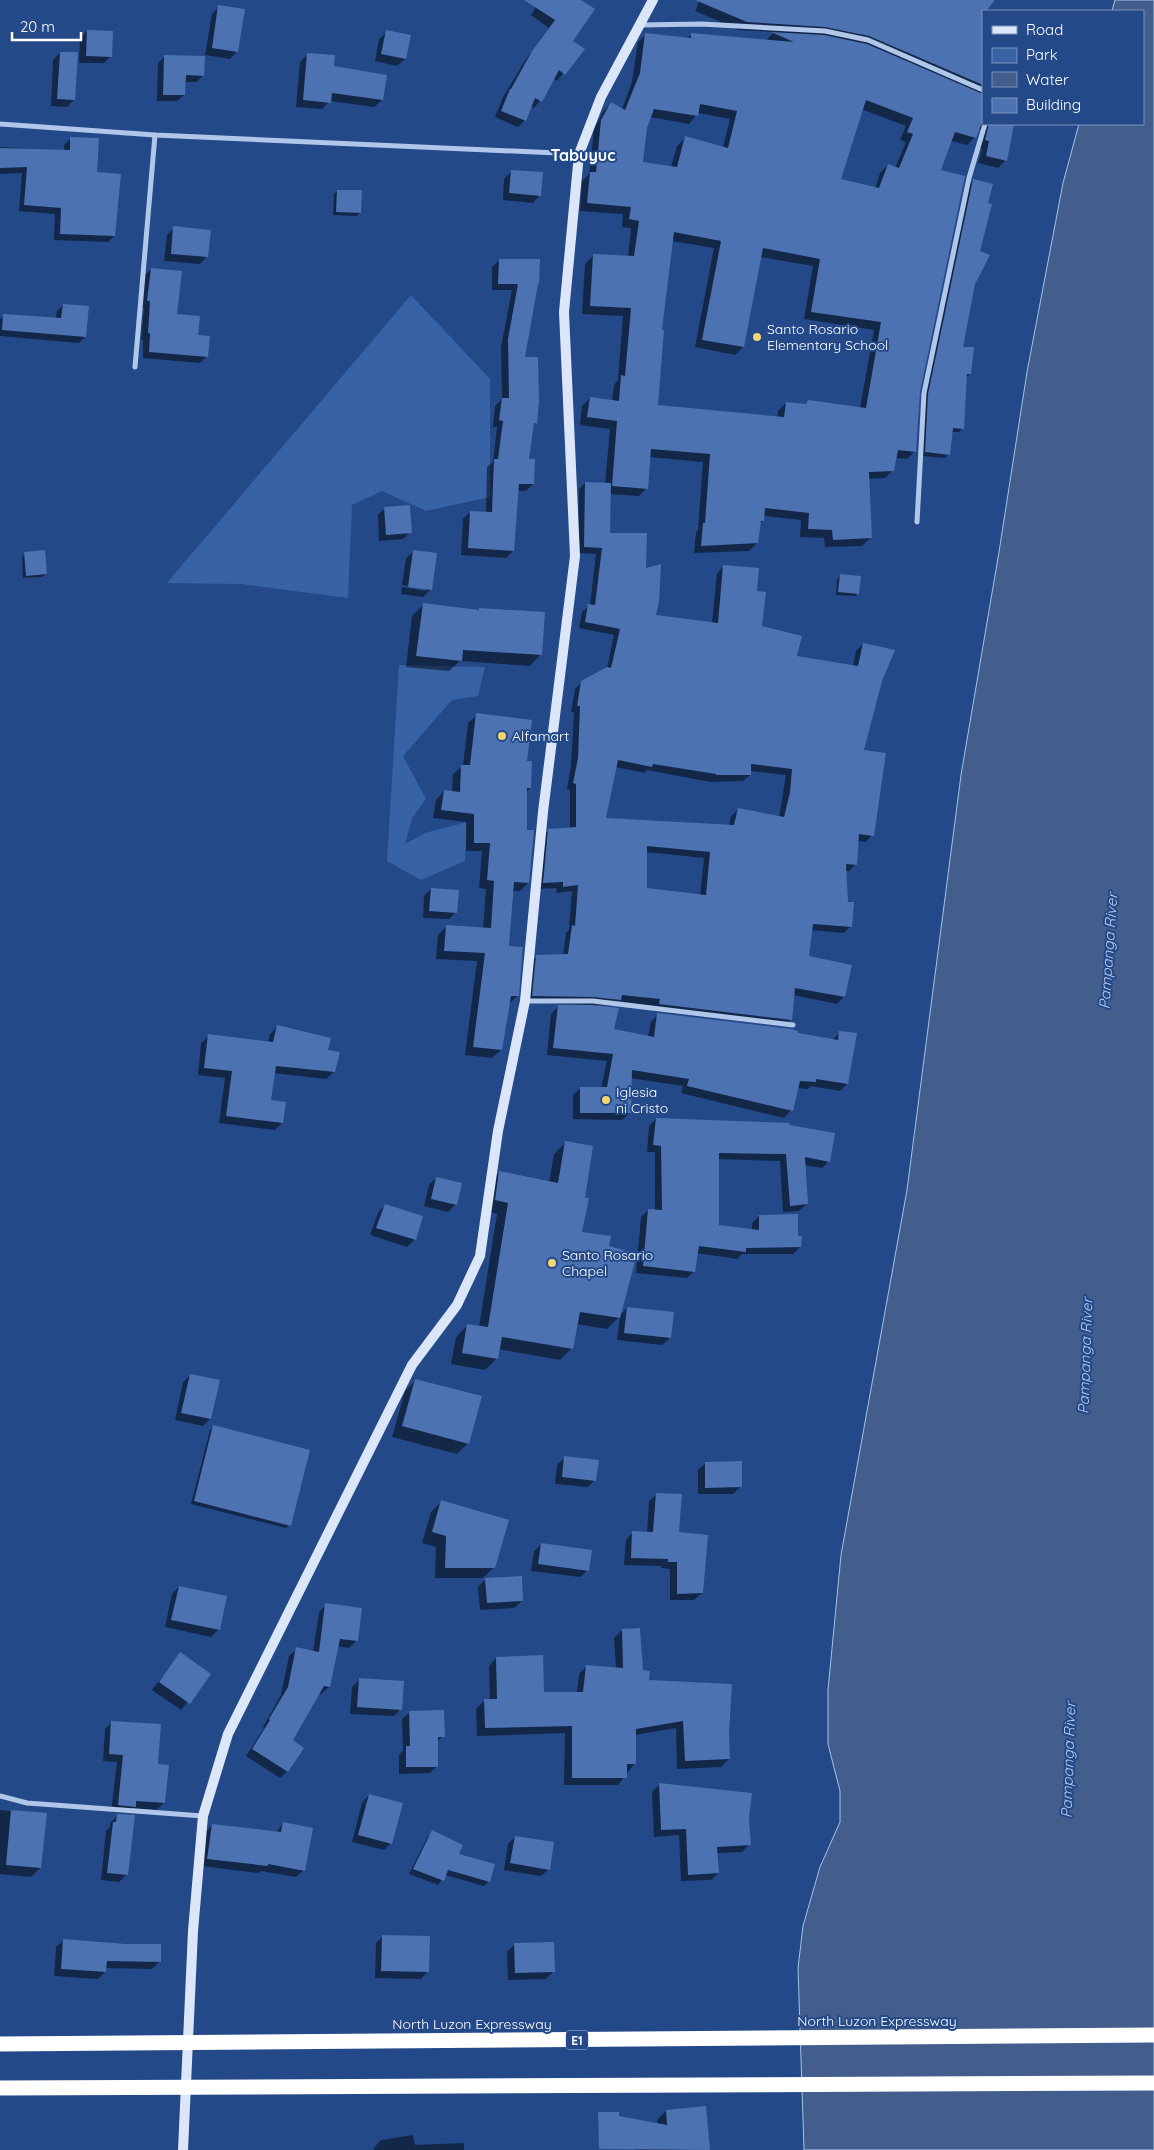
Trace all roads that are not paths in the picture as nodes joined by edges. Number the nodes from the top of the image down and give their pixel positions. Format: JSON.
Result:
{"nodes":[{"id":1,"x":654,"y":0,"type":"edge"},
{"id":2,"x":640,"y":25,"type":"junction"},
{"id":3,"x":982,"y":90,"type":"edge"},
{"id":4,"x":0,"y":124,"type":"edge"},
{"id":5,"x":985,"y":125,"type":"edge"},
{"id":6,"x":155,"y":135,"type":"junction"},
{"id":7,"x":579,"y":154,"type":"junction"},
{"id":8,"x":135,"y":367,"type":"dead end"},
{"id":9,"x":917,"y":522,"type":"dead end"},
{"id":10,"x":525,"y":1001,"type":"junction"},
{"id":11,"x":793,"y":1025,"type":"dead end"},
{"id":12,"x":0,"y":1796,"type":"edge"},
{"id":13,"x":203,"y":1816,"type":"junction"},
{"id":14,"x":1154,"y":2036,"type":"edge"},
{"id":15,"x":0,"y":2044,"type":"edge"},
{"id":16,"x":188,"y":2045,"type":"junction"},
{"id":17,"x":0,"y":2049,"type":"edge"},
{"id":18,"x":1154,"y":2082,"type":"edge"},
{"id":19,"x":0,"y":2088,"type":"edge"},
{"id":20,"x":183,"y":2150,"type":"edge"}],
"edges":[{"from":1,"to":2,"type":"street"},
{"from":2,"to":3,"type":"street"},
{"from":2,"to":7,"type":"street"},
{"from":4,"to":6,"type":"street"},
{"from":5,"to":9,"type":"street"},
{"from":6,"to":7,"type":"street"},
{"from":6,"to":8,"type":"street"},
{"from":7,"to":10,"type":"street"},
{"from":10,"to":11,"type":"street"},
{"from":10,"to":13,"type":"street"},
{"from":12,"to":13,"type":"street"},
{"from":13,"to":16,"type":"street"},
{"from":14,"to":15,"type":"highway","name":"North Luzon Expressway","number":"E1"},
{"from":16,"to":17,"type":"street"},
{"from":16,"to":20,"type":"street"},
{"from":18,"to":19,"type":"highway"}]}
